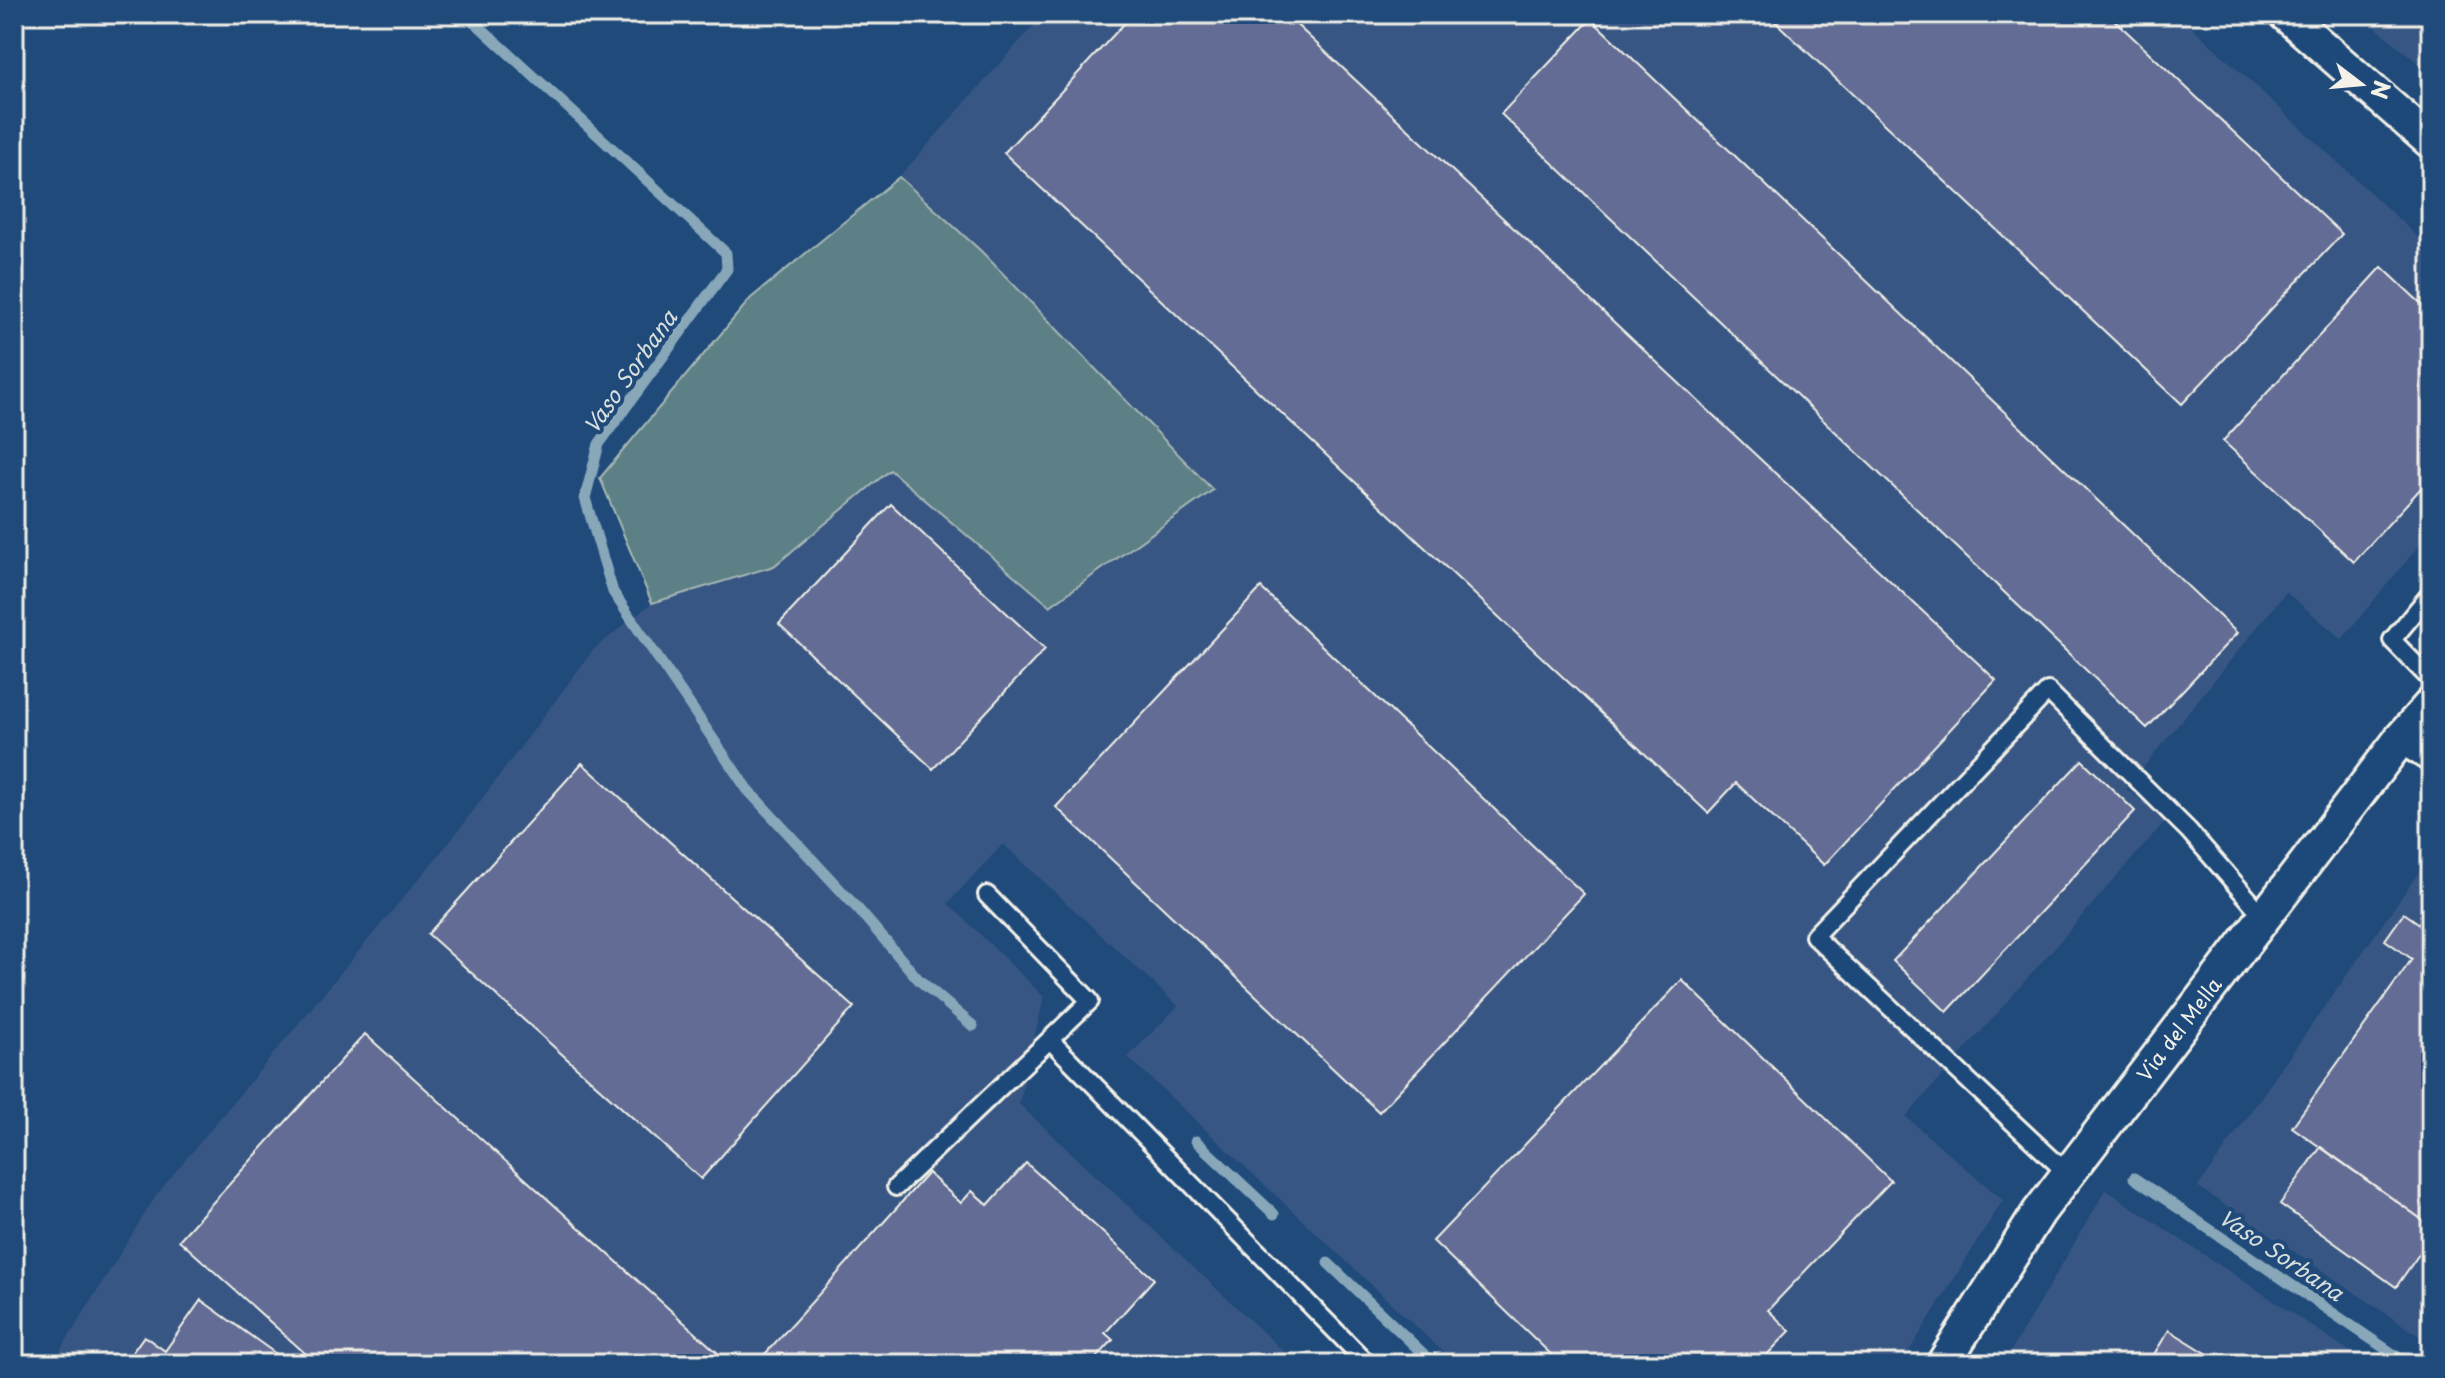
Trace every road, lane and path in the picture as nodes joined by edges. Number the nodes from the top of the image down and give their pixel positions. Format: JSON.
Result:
{"nodes":[{"id":1,"x":2285,"y":14,"type":"edge"},
{"id":2,"x":2431,"y":142,"type":"edge"},
{"id":3,"x":2431,"y":593,"type":"edge"},
{"id":4,"x":2431,"y":680,"type":"edge"},
{"id":5,"x":2431,"y":704,"type":"edge"},
{"id":6,"x":2402,"y":737,"type":"junction"},
{"id":7,"x":2431,"y":755,"type":"edge"},
{"id":8,"x":987,"y":895,"type":"dead end"},
{"id":9,"x":2265,"y":918,"type":"junction"},
{"id":10,"x":1050,"y":1040,"type":"junction"},
{"id":11,"x":2069,"y":1175,"type":"junction"},
{"id":12,"x":896,"y":1187,"type":"dead end"},
{"id":13,"x":1368,"y":1364,"type":"edge"},
{"id":14,"x":1943,"y":1364,"type":"edge"}],
"edges":[{"from":1,"to":2,"type":"street"},
{"from":3,"to":4,"type":"lane"},
{"from":5,"to":6,"type":"street","name":"Via del Mella"},
{"from":6,"to":7,"type":"street"},
{"from":6,"to":9,"type":"street","name":"Via del Mella"},
{"from":8,"to":10,"type":"lane"},
{"from":9,"to":11,"type":"street","name":"Via del Mella"},
{"from":9,"to":11,"type":"lane"},
{"from":10,"to":12,"type":"lane"},
{"from":10,"to":13,"type":"lane"},
{"from":11,"to":14,"type":"street","name":"Via del Mella"}]}
